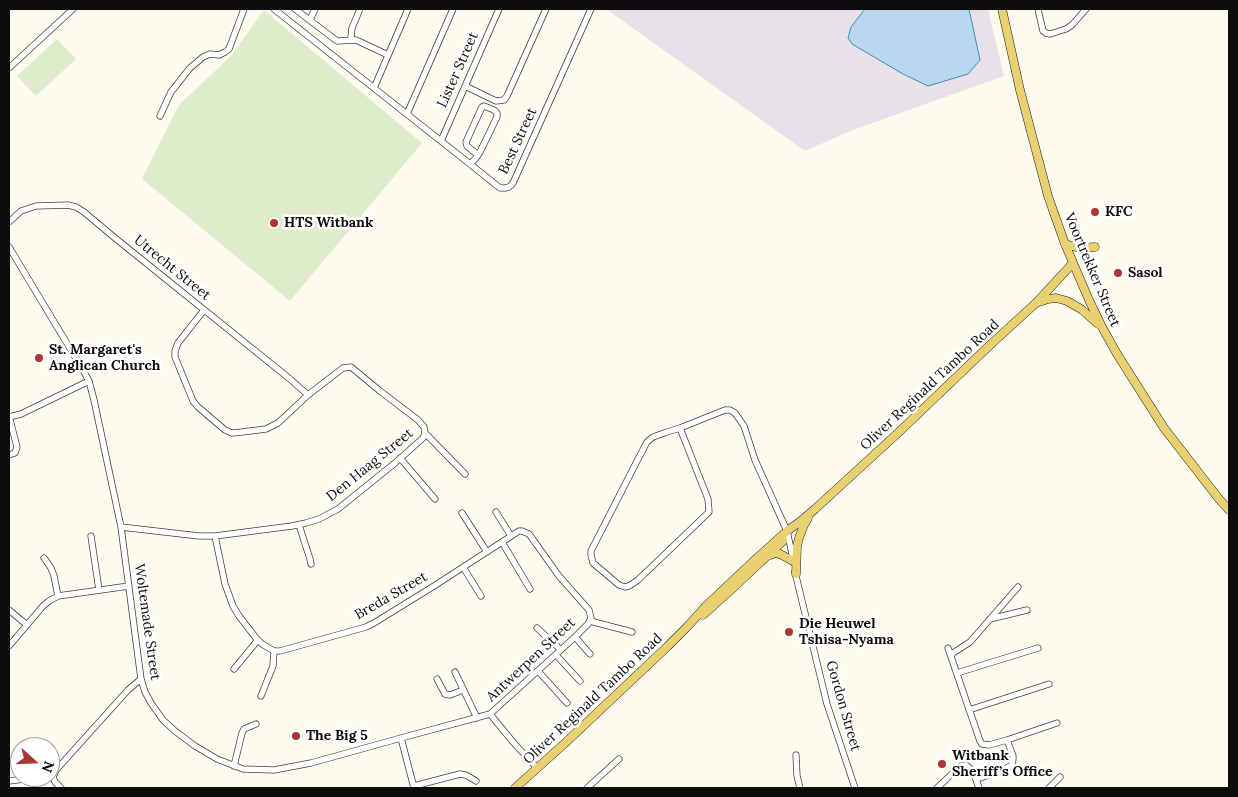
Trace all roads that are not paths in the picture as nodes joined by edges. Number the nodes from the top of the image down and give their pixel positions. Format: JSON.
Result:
{"nodes":[{"id":1,"x":73,"y":9,"type":"edge"},
{"id":2,"x":244,"y":9,"type":"edge"},
{"id":3,"x":274,"y":9,"type":"edge"},
{"id":4,"x":296,"y":9,"type":"edge"},
{"id":5,"x":315,"y":9,"type":"edge"},
{"id":6,"x":360,"y":9,"type":"edge"},
{"id":7,"x":408,"y":9,"type":"edge"},
{"id":8,"x":453,"y":9,"type":"edge"},
{"id":9,"x":499,"y":9,"type":"edge"},
{"id":10,"x":546,"y":9,"type":"edge"},
{"id":11,"x":590,"y":9,"type":"edge"},
{"id":12,"x":1002,"y":9,"type":"edge"},
{"id":13,"x":1038,"y":9,"type":"edge"},
{"id":14,"x":1086,"y":9,"type":"edge"},
{"id":15,"x":310,"y":20,"type":"junction"},
{"id":16,"x":353,"y":40,"type":"junction"},
{"id":17,"x":388,"y":55,"type":"junction"},
{"id":18,"x":9,"y":68,"type":"edge"},
{"id":19,"x":464,"y":86,"type":"junction"},
{"id":20,"x":374,"y":88,"type":"junction"},
{"id":21,"x":407,"y":114,"type":"junction"},
{"id":22,"x":160,"y":116,"type":"dead end"},
{"id":23,"x":440,"y":141,"type":"junction"},
{"id":24,"x":478,"y":155,"type":"junction"},
{"id":25,"x":470,"y":164,"type":"junction"},
{"id":26,"x":9,"y":222,"type":"edge"},
{"id":27,"x":1064,"y":244,"type":"junction"},
{"id":28,"x":1096,"y":246,"type":"dead end"},
{"id":29,"x":9,"y":248,"type":"edge"},
{"id":30,"x":1073,"y":263,"type":"junction"},
{"id":31,"x":1036,"y":303,"type":"junction"},
{"id":32,"x":204,"y":310,"type":"junction"},
{"id":33,"x":1102,"y":327,"type":"junction"},
{"id":34,"x":89,"y":381,"type":"junction"},
{"id":35,"x":308,"y":395,"type":"junction"},
{"id":36,"x":9,"y":417,"type":"edge"},
{"id":37,"x":680,"y":428,"type":"junction"},
{"id":38,"x":425,"y":432,"type":"junction"},
{"id":39,"x":9,"y":455,"type":"edge"},
{"id":40,"x":400,"y":458,"type":"junction"},
{"id":41,"x":465,"y":474,"type":"dead end"},
{"id":42,"x":434,"y":499,"type":"dead end"},
{"id":43,"x":815,"y":509,"type":"junction"},
{"id":44,"x":1229,"y":510,"type":"edge"},
{"id":45,"x":496,"y":512,"type":"dead end"},
{"id":46,"x":462,"y":513,"type":"dead end"},
{"id":47,"x":299,"y":524,"type":"junction"},
{"id":48,"x":121,"y":527,"type":"junction"},
{"id":49,"x":787,"y":534,"type":"junction"},
{"id":50,"x":91,"y":536,"type":"dead end"},
{"id":51,"x":215,"y":536,"type":"junction"},
{"id":52,"x":511,"y":536,"type":"junction"},
{"id":53,"x":502,"y":542,"type":"junction"},
{"id":54,"x":487,"y":552,"type":"junction"},
{"id":55,"x":768,"y":555,"type":"junction"},
{"id":56,"x":44,"y":558,"type":"dead end"},
{"id":57,"x":793,"y":561,"type":"junction"},
{"id":58,"x":311,"y":564,"type":"dead end"},
{"id":59,"x":463,"y":567,"type":"junction"},
{"id":60,"x":796,"y":574,"type":"junction"},
{"id":61,"x":128,"y":586,"type":"junction"},
{"id":62,"x":1018,"y":587,"type":"dead end"},
{"id":63,"x":530,"y":589,"type":"dead end"},
{"id":64,"x":99,"y":590,"type":"junction"},
{"id":65,"x":58,"y":596,"type":"junction"},
{"id":66,"x":481,"y":596,"type":"dead end"},
{"id":67,"x":9,"y":610,"type":"edge"},
{"id":68,"x":1027,"y":610,"type":"dead end"},
{"id":69,"x":990,"y":619,"type":"junction"},
{"id":70,"x":590,"y":621,"type":"junction"},
{"id":71,"x":27,"y":625,"type":"junction"},
{"id":72,"x":537,"y":628,"type":"dead end"},
{"id":73,"x":687,"y":628,"type":"junction"},
{"id":74,"x":632,"y":632,"type":"dead end"},
{"id":75,"x":575,"y":637,"type":"junction"},
{"id":76,"x":258,"y":640,"type":"junction"},
{"id":77,"x":9,"y":646,"type":"edge"},
{"id":78,"x":948,"y":648,"type":"dead end"},
{"id":79,"x":1038,"y":648,"type":"dead end"},
{"id":80,"x":274,"y":651,"type":"junction"},
{"id":81,"x":558,"y":652,"type":"junction"},
{"id":82,"x":590,"y":654,"type":"dead end"},
{"id":83,"x":951,"y":656,"type":"junction"},
{"id":84,"x":234,"y":669,"type":"dead end"},
{"id":85,"x":538,"y":671,"type":"junction"},
{"id":86,"x":455,"y":672,"type":"dead end"},
{"id":87,"x":957,"y":673,"type":"junction"},
{"id":88,"x":141,"y":679,"type":"junction"},
{"id":89,"x":437,"y":679,"type":"dead end"},
{"id":90,"x":580,"y":681,"type":"dead end"},
{"id":91,"x":1049,"y":684,"type":"dead end"},
{"id":92,"x":463,"y":690,"type":"junction"},
{"id":93,"x":261,"y":696,"type":"dead end"},
{"id":94,"x":566,"y":703,"type":"dead end"},
{"id":95,"x":969,"y":710,"type":"junction"},
{"id":96,"x":490,"y":714,"type":"junction"},
{"id":97,"x":477,"y":718,"type":"junction"},
{"id":98,"x":1057,"y":723,"type":"dead end"},
{"id":99,"x":256,"y":724,"type":"dead end"},
{"id":100,"x":400,"y":738,"type":"junction"},
{"id":101,"x":1006,"y":740,"type":"junction"},
{"id":102,"x":796,"y":755,"type":"dead end"},
{"id":103,"x":619,"y":759,"type":"dead end"},
{"id":104,"x":60,"y":766,"type":"edge"},
{"id":105,"x":234,"y":766,"type":"junction"},
{"id":106,"x":537,"y":768,"type":"junction"},
{"id":107,"x":1060,"y":777,"type":"dead end"},
{"id":108,"x":976,"y":779,"type":"junction"},
{"id":109,"x":476,"y":781,"type":"dead end"},
{"id":110,"x":414,"y":787,"type":"edge"},
{"id":111,"x":853,"y":787,"type":"edge"},
{"id":112,"x":515,"y":788,"type":"edge"},
{"id":113,"x":587,"y":788,"type":"edge"},
{"id":114,"x":800,"y":788,"type":"edge"},
{"id":115,"x":937,"y":788,"type":"edge"},
{"id":116,"x":979,"y":788,"type":"edge"},
{"id":117,"x":1049,"y":788,"type":"edge"}],
"edges":[{"from":1,"to":18,"type":"street"},
{"from":2,"to":22,"type":"street"},
{"from":3,"to":20,"type":"street","name":"Best Street"},
{"from":4,"to":15,"type":"street"},
{"from":5,"to":15,"type":"street"},
{"from":6,"to":16,"type":"street"},
{"from":7,"to":17,"type":"street"},
{"from":8,"to":21,"type":"street"},
{"from":9,"to":19,"type":"street","name":"Lister Street"},
{"from":10,"to":19,"type":"street"},
{"from":11,"to":25,"type":"street","name":"Best Street"},
{"from":12,"to":27,"type":"main road","name":"Voortrekker Street"},
{"from":13,"to":14,"type":"street"},
{"from":15,"to":16,"type":"street"},
{"from":16,"to":17,"type":"street"},
{"from":17,"to":20,"type":"street"},
{"from":19,"to":23,"type":"street","name":"Lister Street"},
{"from":20,"to":21,"type":"street","name":"Best Street"},
{"from":21,"to":23,"type":"street","name":"Best Street"},
{"from":23,"to":25,"type":"street","name":"Best Street"},
{"from":24,"to":24,"type":"street"},
{"from":24,"to":25,"type":"street"},
{"from":26,"to":32,"type":"street","name":"Utrecht Street"},
{"from":27,"to":28,"type":"main road"},
{"from":27,"to":30,"type":"main road","name":"Voortrekker Street"},
{"from":29,"to":34,"type":"street","name":"Woltemade Street"},
{"from":30,"to":31,"type":"main road","name":"Oliver Reginald Tambo Road"},
{"from":30,"to":33,"type":"main road","name":"Voortrekker Street"},
{"from":31,"to":33,"type":"main road"},
{"from":31,"to":43,"type":"main road","name":"Oliver Reginald Tambo Road"},
{"from":32,"to":35,"type":"street","name":"Utrecht Street"},
{"from":32,"to":35,"type":"street"},
{"from":33,"to":44,"type":"main road","name":"Voortrekker Street"},
{"from":34,"to":36,"type":"street"},
{"from":34,"to":48,"type":"street","name":"Woltemade Street"},
{"from":35,"to":38,"type":"street"},
{"from":36,"to":39,"type":"street"},
{"from":37,"to":37,"type":"street"},
{"from":37,"to":49,"type":"street","name":"Gordon Street"},
{"from":38,"to":40,"type":"street","name":"Den Haag Street"},
{"from":38,"to":41,"type":"street"},
{"from":40,"to":42,"type":"street"},
{"from":40,"to":47,"type":"street","name":"Den Haag Street"},
{"from":43,"to":49,"type":"main road","name":"Oliver Reginald Tambo Road"},
{"from":43,"to":60,"type":"main road"},
{"from":45,"to":52,"type":"street"},
{"from":46,"to":54,"type":"street"},
{"from":47,"to":51,"type":"street","name":"Den Haag Street"},
{"from":47,"to":58,"type":"street"},
{"from":48,"to":51,"type":"street","name":"Den Haag Street"},
{"from":48,"to":61,"type":"street","name":"Woltemade Street"},
{"from":49,"to":55,"type":"main road","name":"Oliver Reginald Tambo Road"},
{"from":49,"to":57,"type":"street","name":"Gordon Street"},
{"from":49,"to":73,"type":"main road","name":"Oliver Reginald Tambo Road"},
{"from":50,"to":64,"type":"street"},
{"from":51,"to":76,"type":"street"},
{"from":52,"to":53,"type":"street","name":"Breda Street"},
{"from":52,"to":70,"type":"street","name":"Antwerpen Street"},
{"from":53,"to":54,"type":"street","name":"Breda Street"},
{"from":53,"to":63,"type":"street"},
{"from":54,"to":59,"type":"street","name":"Breda Street"},
{"from":55,"to":57,"type":"main road"},
{"from":55,"to":73,"type":"main road","name":"Oliver Reginald Tambo Road"},
{"from":56,"to":65,"type":"street"},
{"from":57,"to":60,"type":"street","name":"Gordon Street"},
{"from":59,"to":66,"type":"street"},
{"from":59,"to":80,"type":"street","name":"Breda Street"},
{"from":60,"to":111,"type":"street","name":"Gordon Street"},
{"from":61,"to":64,"type":"street"},
{"from":61,"to":88,"type":"street","name":"Woltemade Street"},
{"from":62,"to":69,"type":"street"},
{"from":64,"to":65,"type":"street"},
{"from":65,"to":71,"type":"street"},
{"from":67,"to":71,"type":"street"},
{"from":68,"to":69,"type":"street"},
{"from":69,"to":83,"type":"street"},
{"from":70,"to":74,"type":"street"},
{"from":70,"to":75,"type":"street","name":"Antwerpen Street"},
{"from":71,"to":77,"type":"street"},
{"from":72,"to":81,"type":"street"},
{"from":73,"to":106,"type":"main road","name":"Oliver Reginald Tambo Road"},
{"from":75,"to":81,"type":"street","name":"Antwerpen Street"},
{"from":75,"to":82,"type":"street"},
{"from":76,"to":80,"type":"street"},
{"from":76,"to":84,"type":"street"},
{"from":78,"to":83,"type":"street"},
{"from":79,"to":87,"type":"street"},
{"from":80,"to":93,"type":"street"},
{"from":81,"to":85,"type":"street","name":"Antwerpen Street"},
{"from":81,"to":90,"type":"street"},
{"from":83,"to":87,"type":"street"},
{"from":85,"to":94,"type":"street"},
{"from":85,"to":96,"type":"street","name":"Antwerpen Street"},
{"from":86,"to":92,"type":"street"},
{"from":87,"to":95,"type":"street"},
{"from":88,"to":104,"type":"street"},
{"from":88,"to":105,"type":"street","name":"Woltemade Street"},
{"from":89,"to":92,"type":"street"},
{"from":91,"to":95,"type":"street"},
{"from":92,"to":97,"type":"street"},
{"from":95,"to":101,"type":"street"},
{"from":96,"to":97,"type":"street","name":"Woltemade Street"},
{"from":96,"to":106,"type":"street"},
{"from":97,"to":100,"type":"street","name":"Woltemade Street"},
{"from":98,"to":101,"type":"street"},
{"from":99,"to":105,"type":"street"},
{"from":100,"to":105,"type":"street","name":"Woltemade Street"},
{"from":100,"to":110,"type":"street"},
{"from":101,"to":108,"type":"street"},
{"from":102,"to":114,"type":"street"},
{"from":103,"to":113,"type":"street"},
{"from":106,"to":112,"type":"main road","name":"Oliver Reginald Tambo Road"},
{"from":107,"to":117,"type":"street"},
{"from":108,"to":115,"type":"street"},
{"from":108,"to":116,"type":"street"},
{"from":109,"to":110,"type":"street"}]}
